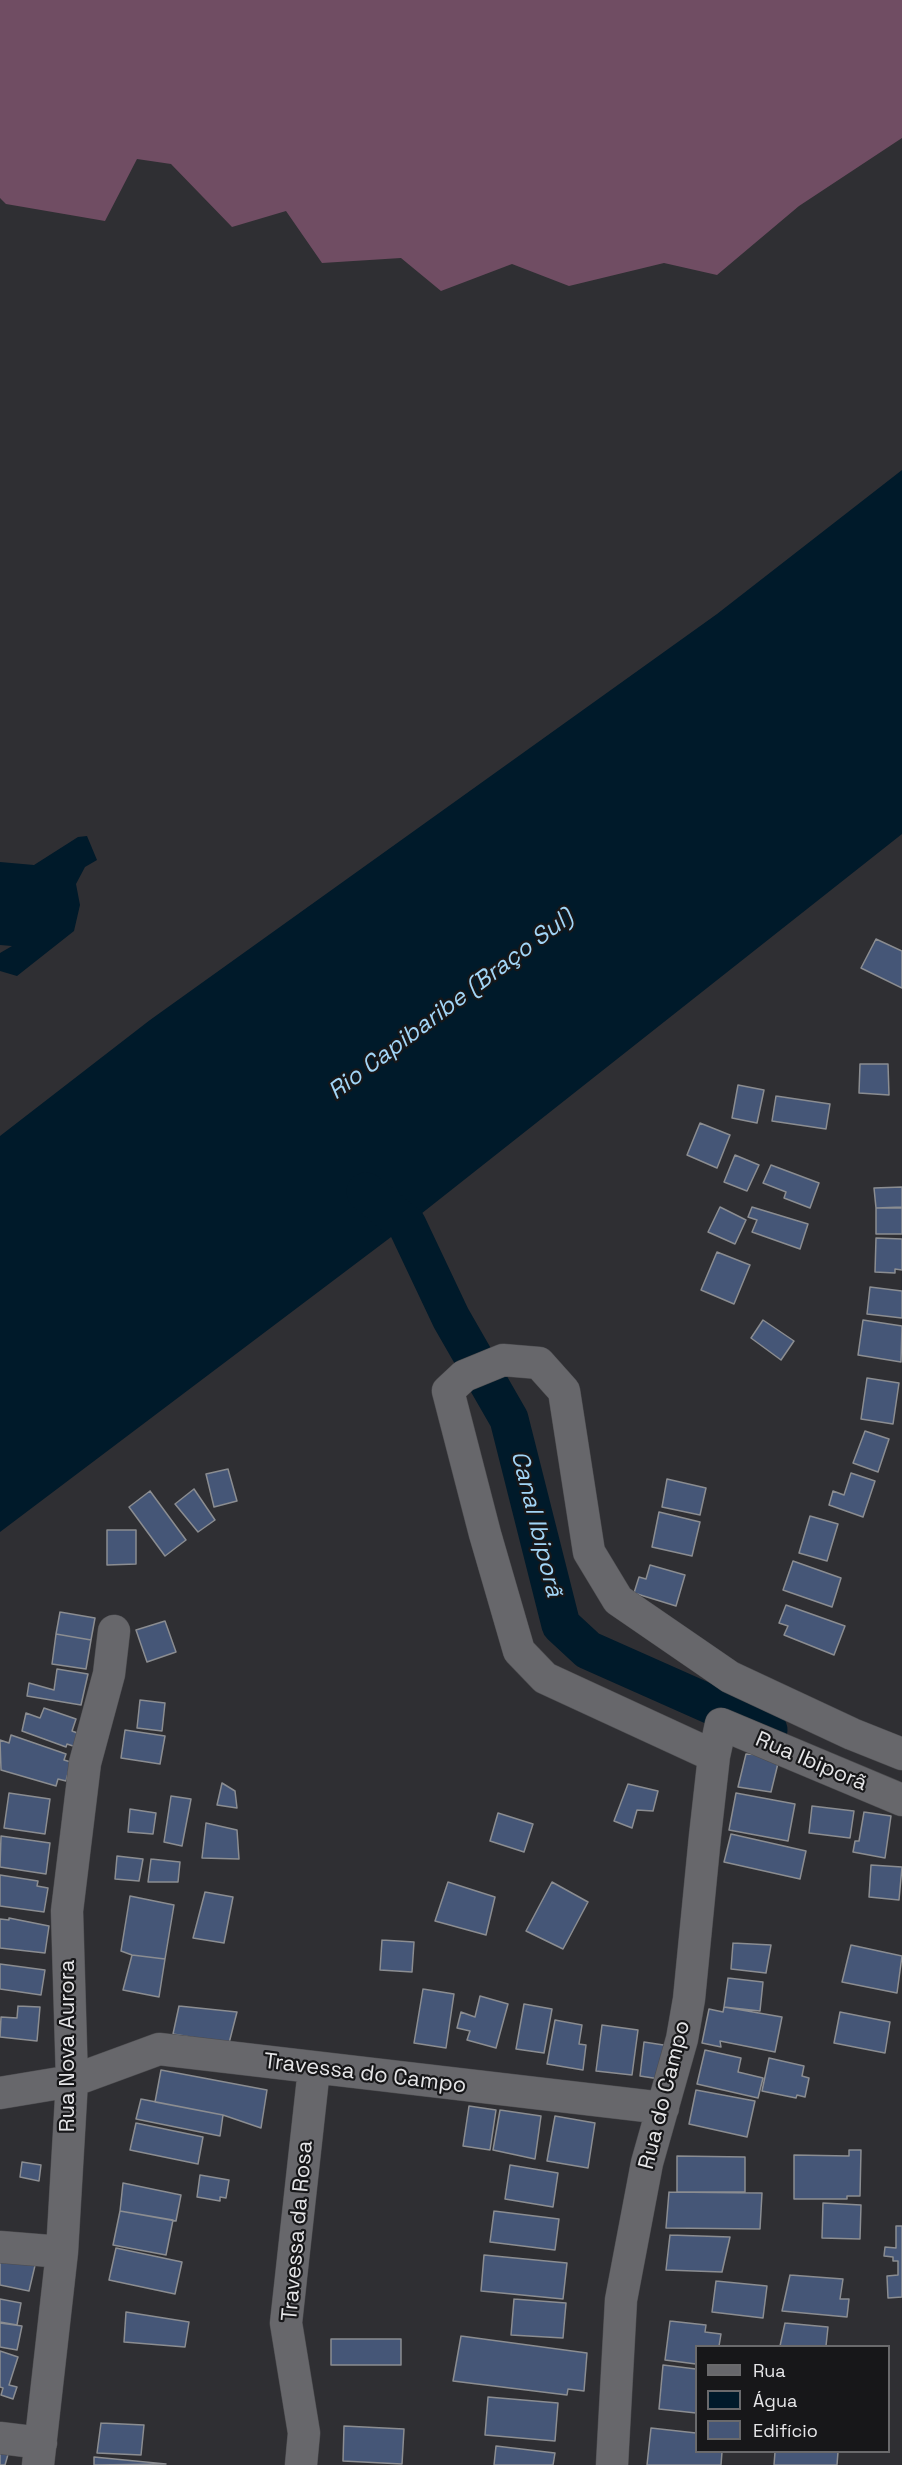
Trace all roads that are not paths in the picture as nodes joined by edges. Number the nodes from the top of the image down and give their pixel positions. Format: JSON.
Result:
{"nodes":[{"id":1,"x":114,"y":1631,"type":"dead end"},
{"id":2,"x":721,"y":1724,"type":"joint"},
{"id":3,"x":902,"y":1754,"type":"edge"},
{"id":4,"x":714,"y":1756,"type":"junction"},
{"id":5,"x":902,"y":1800,"type":"edge"},
{"id":6,"x":314,"y":2069,"type":"junction"},
{"id":7,"x":72,"y":2081,"type":"junction"},
{"id":8,"x":0,"y":2093,"type":"edge"},
{"id":9,"x":663,"y":2109,"type":"junction"},
{"id":10,"x":0,"y":2247,"type":"edge"},
{"id":11,"x":63,"y":2252,"type":"junction"},
{"id":12,"x":0,"y":2438,"type":"edge"},
{"id":13,"x":40,"y":2454,"type":"edge"},
{"id":14,"x":301,"y":2465,"type":"edge"},
{"id":15,"x":612,"y":2465,"type":"edge"}],
"edges":[{"from":1,"to":7,"type":"street","name":"Rua Nova Aurora"},
{"from":2,"to":4,"type":"street","name":"Rua do Campo"},
{"from":2,"to":5,"type":"street","name":"Rua Ibiporã"},
{"from":3,"to":4,"type":"street"},
{"from":4,"to":9,"type":"street","name":"Rua do Campo"},
{"from":6,"to":7,"type":"street","name":"Travessa do Campo"},
{"from":6,"to":9,"type":"street","name":"Travessa do Campo"},
{"from":6,"to":14,"type":"street","name":"Travessa da Rosa"},
{"from":7,"to":8,"type":"street","name":"Travessa do Campo"},
{"from":7,"to":11,"type":"street","name":"Rua Nova Aurora"},
{"from":9,"to":15,"type":"street","name":"Rua do Campo"},
{"from":10,"to":11,"type":"street"},
{"from":11,"to":13,"type":"street","name":"Rua Nova Aurora"},
{"from":12,"to":13,"type":"street"}]}
